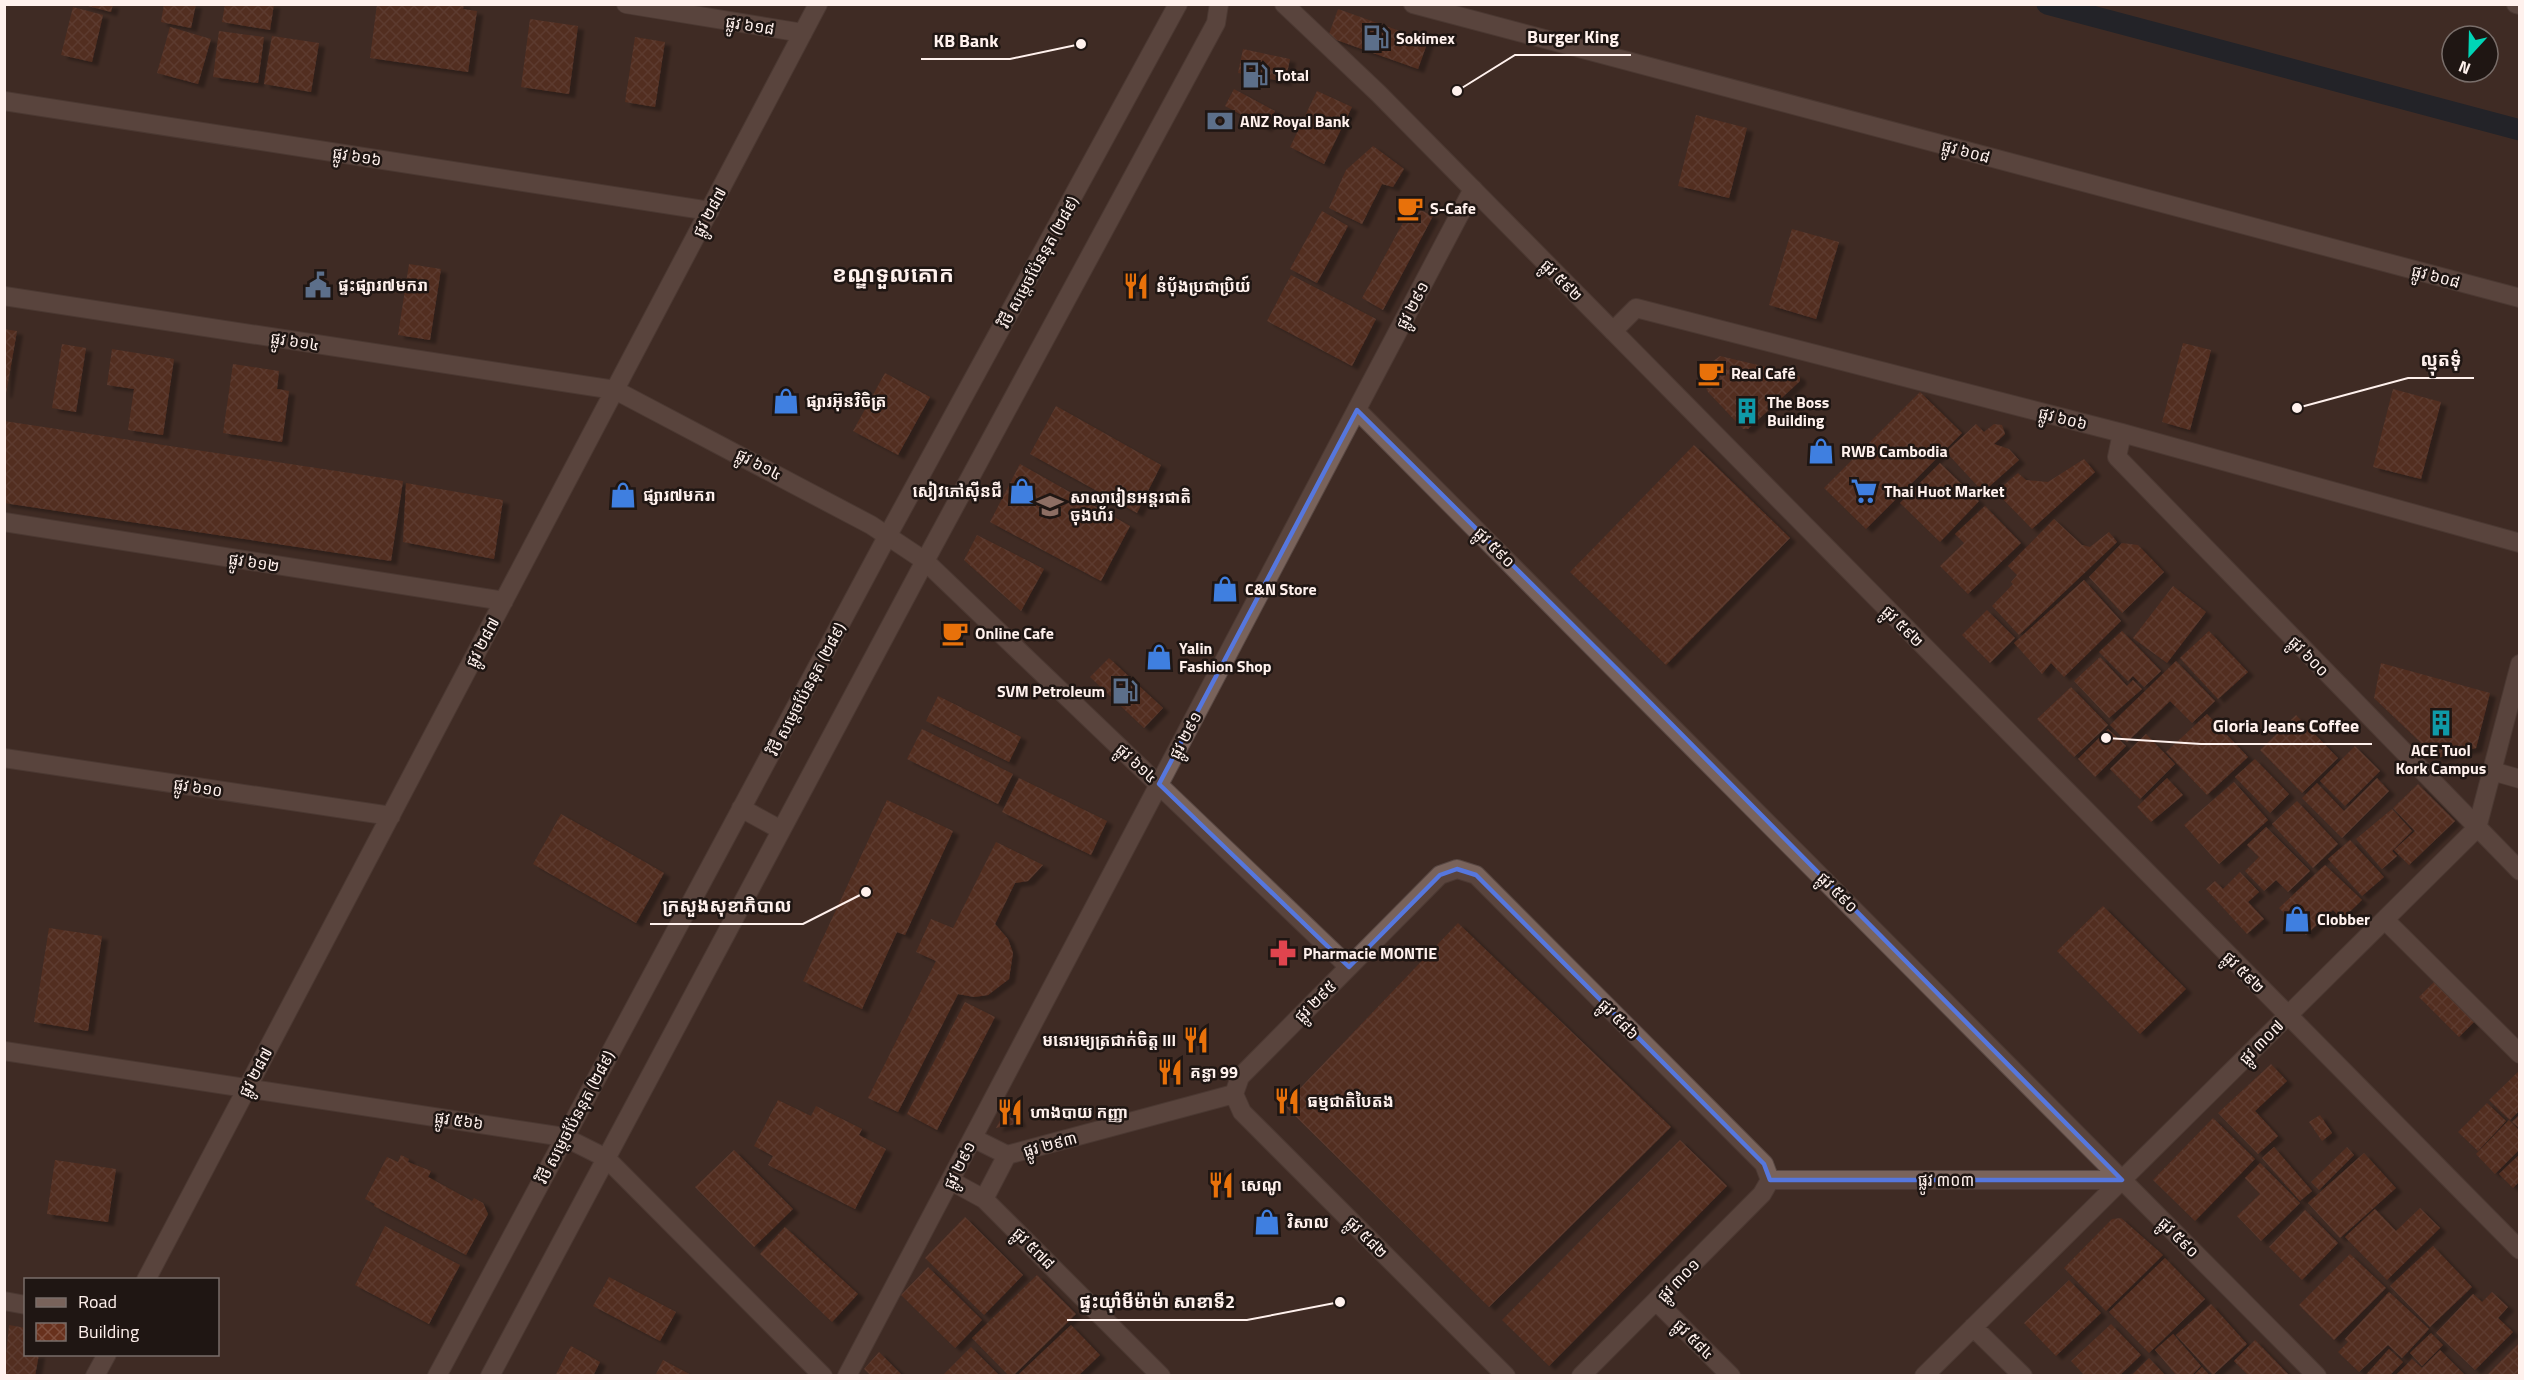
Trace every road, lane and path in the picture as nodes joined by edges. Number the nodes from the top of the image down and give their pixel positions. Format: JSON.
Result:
{"nodes":[{"id":1,"x":626,"y":4,"type":"edge"},
{"id":2,"x":818,"y":4,"type":"edge"},
{"id":3,"x":1178,"y":4,"type":"edge"},
{"id":4,"x":1219,"y":4,"type":"edge"},
{"id":5,"x":1284,"y":4,"type":"edge"},
{"id":6,"x":1413,"y":4,"type":"edge"},
{"id":7,"x":803,"y":33,"type":"junction"},
{"id":8,"x":4,"y":101,"type":"edge"},
{"id":9,"x":1473,"y":189,"type":"junction"},
{"id":10,"x":710,"y":211,"type":"junction"},
{"id":11,"x":4,"y":296,"type":"edge"},
{"id":12,"x":2520,"y":298,"type":"edge"},
{"id":13,"x":1613,"y":331,"type":"junction"},
{"id":14,"x":615,"y":390,"type":"junction"},
{"id":15,"x":1357,"y":410,"type":"junction"},
{"id":16,"x":2122,"y":433,"type":"junction"},
{"id":17,"x":4,"y":522,"type":"edge"},
{"id":18,"x":888,"y":535,"type":"junction"},
{"id":19,"x":2520,"y":543,"type":"edge"},
{"id":20,"x":925,"y":561,"type":"junction"},
{"id":21,"x":504,"y":601,"type":"junction"},
{"id":22,"x":2520,"y":664,"type":"edge"},
{"id":23,"x":4,"y":758,"type":"edge"},
{"id":24,"x":2492,"y":771,"type":"junction"},
{"id":25,"x":2520,"y":779,"type":"edge"},
{"id":26,"x":1160,"y":784,"type":"junction"},
{"id":27,"x":741,"y":808,"type":"junction"},
{"id":28,"x":391,"y":816,"type":"junction"},
{"id":29,"x":2477,"y":828,"type":"junction"},
{"id":30,"x":781,"y":830,"type":"junction"},
{"id":31,"x":1457,"y":868,"type":"joint"},
{"id":32,"x":2520,"y":871,"type":"edge"},
{"id":33,"x":2385,"y":920,"type":"junction"},
{"id":34,"x":1349,"y":967,"type":"junction"},
{"id":35,"x":2288,"y":1016,"type":"junction"},
{"id":36,"x":4,"y":1052,"type":"edge"},
{"id":37,"x":2520,"y":1054,"type":"edge"},
{"id":38,"x":246,"y":1089,"type":"junction"},
{"id":39,"x":1234,"y":1094,"type":"junction"},
{"id":40,"x":564,"y":1137,"type":"junction"},
{"id":41,"x":973,"y":1138,"type":"junction"},
{"id":42,"x":1007,"y":1155,"type":"junction"},
{"id":43,"x":606,"y":1158,"type":"junction"},
{"id":44,"x":1770,"y":1180,"type":"junction"},
{"id":45,"x":2122,"y":1180,"type":"junction"},
{"id":46,"x":951,"y":1181,"type":"junction"},
{"id":47,"x":984,"y":1199,"type":"junction"},
{"id":48,"x":2520,"y":1250,"type":"edge"},
{"id":49,"x":147,"y":1278,"type":"edge"},
{"id":50,"x":4,"y":1301,"type":"edge"},
{"id":51,"x":1657,"y":1302,"type":"junction"},
{"id":52,"x":24,"y":1305,"type":"edge"},
{"id":53,"x":1973,"y":1327,"type":"junction"},
{"id":54,"x":105,"y":1356,"type":"edge"},
{"id":55,"x":95,"y":1376,"type":"edge"},
{"id":56,"x":437,"y":1376,"type":"edge"},
{"id":57,"x":490,"y":1376,"type":"edge"},
{"id":58,"x":823,"y":1376,"type":"edge"},
{"id":59,"x":847,"y":1376,"type":"edge"},
{"id":60,"x":1161,"y":1376,"type":"edge"},
{"id":61,"x":1506,"y":1376,"type":"edge"},
{"id":62,"x":1581,"y":1376,"type":"edge"},
{"id":63,"x":1731,"y":1376,"type":"edge"},
{"id":64,"x":1924,"y":1376,"type":"edge"},
{"id":65,"x":2023,"y":1376,"type":"edge"},
{"id":66,"x":2317,"y":1376,"type":"edge"}],
"edges":[{"from":1,"to":7,"type":"street","name":"ផ្លូវ ៦១៨"},
{"from":2,"to":7,"type":"street","name":"ផ្លូវ ២៨៧"},
{"from":3,"to":18,"type":"street","name":"វិថី សម្តេចប៉ែននុត (២៨៩)"},
{"from":4,"to":20,"type":"street"},
{"from":5,"to":9,"type":"street","name":"ផ្លូវ ៥៩២"},
{"from":6,"to":12,"type":"street","name":"ផ្លូវ ៦០៨"},
{"from":7,"to":10,"type":"street","name":"ផ្លូវ ២៨៧"},
{"from":8,"to":10,"type":"street","name":"ផ្លូវ ៦១៦"},
{"from":9,"to":13,"type":"street","name":"ផ្លូវ ៥៩២"},
{"from":9,"to":15,"type":"street","name":"ផ្លូវ ២៩១"},
{"from":10,"to":14,"type":"street","name":"ផ្លូវ ២៨៧"},
{"from":11,"to":14,"type":"street","name":"ផ្លូវ ៦១៤"},
{"from":13,"to":16,"type":"street","name":"ផ្លូវ ៦០៦"},
{"from":13,"to":35,"type":"street","name":"ផ្លូវ ៥៩២"},
{"from":14,"to":18,"type":"street","name":"ផ្លូវ ៦១៤"},
{"from":14,"to":21,"type":"street","name":"ផ្លូវ ២៨៧"},
{"from":15,"to":26,"type":"street","name":"ផ្លូវ ២៩១"},
{"from":15,"to":45,"type":"street","name":"ផ្លូវ ៥៩០"},
{"from":16,"to":19,"type":"street","name":"ផ្លូវ ៦០៦"},
{"from":16,"to":29,"type":"street","name":"ផ្លូវ ៦០០"},
{"from":17,"to":21,"type":"street","name":"ផ្លូវ ៦១២"},
{"from":18,"to":20,"type":"street","name":"ផ្លូវ ៦១៤"},
{"from":18,"to":27,"type":"street","name":"វិថី សម្តេចប៉ែននុត (២៨៩)"},
{"from":20,"to":26,"type":"street","name":"ផ្លូវ ៦១៤"},
{"from":20,"to":30,"type":"street"},
{"from":21,"to":28,"type":"street","name":"ផ្លូវ ២៨៧"},
{"from":22,"to":24,"type":"street"},
{"from":23,"to":28,"type":"street","name":"ផ្លូវ ៦១០"},
{"from":24,"to":25,"type":"street"},
{"from":24,"to":29,"type":"street"},
{"from":26,"to":34,"type":"street","name":"ផ្លូវ ៦១៤"},
{"from":26,"to":41,"type":"street","name":"ផ្លូវ ២៩១"},
{"from":27,"to":30,"type":"street"},
{"from":27,"to":40,"type":"street","name":"វិថី សម្តេចប៉ែននុត (២៨៩)"},
{"from":28,"to":38,"type":"street","name":"ផ្លូវ ២៨៧"},
{"from":29,"to":32,"type":"street","name":"ផ្លូវ ៦០០"},
{"from":29,"to":33,"type":"street","name":"ផ្លូវ ៣០៧"},
{"from":30,"to":43,"type":"street"},
{"from":31,"to":34,"type":"street","name":"ផ្លូវ ២៩៥"},
{"from":31,"to":44,"type":"street","name":"ផ្លូវ ៥៨៦"},
{"from":33,"to":35,"type":"street","name":"ផ្លូវ ៣០៧"},
{"from":33,"to":37,"type":"street"},
{"from":34,"to":39,"type":"street","name":"ផ្លូវ ២៩៥"},
{"from":35,"to":45,"type":"street","name":"ផ្លូវ ៣០៧"},
{"from":35,"to":48,"type":"street","name":"ផ្លូវ ៥៩២"},
{"from":36,"to":38,"type":"street","name":"ផ្លូវ ៥៦៦"},
{"from":38,"to":40,"type":"street","name":"ផ្លូវ ៥៦៦"},
{"from":38,"to":49,"type":"street","name":"ផ្លូវ ២៨៧"},
{"from":39,"to":42,"type":"street","name":"ផ្លូវ ២៩៣"},
{"from":39,"to":61,"type":"street","name":"ផ្លូវ ៥៨២"},
{"from":40,"to":43,"type":"street","name":"ផ្លូវ ៥៦៦"},
{"from":40,"to":56,"type":"street","name":"វិថី សម្តេចប៉ែននុត (២៨៩)"},
{"from":41,"to":42,"type":"street","name":"ផ្លូវ ២៩៣"},
{"from":41,"to":46,"type":"street","name":"ផ្លូវ ២៩១"},
{"from":42,"to":47,"type":"street"},
{"from":43,"to":57,"type":"street"},
{"from":43,"to":58,"type":"street","name":"ផ្លូវ ៥៦៦"},
{"from":44,"to":45,"type":"street","name":"ផ្លូវ ៣០៣"},
{"from":44,"to":51,"type":"street","name":"ផ្លូវ ៣០១"},
{"from":45,"to":53,"type":"street","name":"ផ្លូវ ៣០៧"},
{"from":45,"to":66,"type":"street","name":"ផ្លូវ ៥៩០"},
{"from":46,"to":47,"type":"street","name":"ផ្លូវ ៥៧៨"},
{"from":46,"to":59,"type":"street","name":"ផ្លូវ ២៩១"},
{"from":47,"to":60,"type":"street","name":"ផ្លូវ ៥៧៨"},
{"from":50,"to":52,"type":"street"},
{"from":51,"to":62,"type":"street","name":"ផ្លូវ ៣០១"},
{"from":51,"to":63,"type":"street","name":"ផ្លូវ ៥៨៤"},
{"from":53,"to":64,"type":"street","name":"ផ្លូវ ៣០៧"},
{"from":53,"to":65,"type":"street"},
{"from":54,"to":55,"type":"street"}]}
